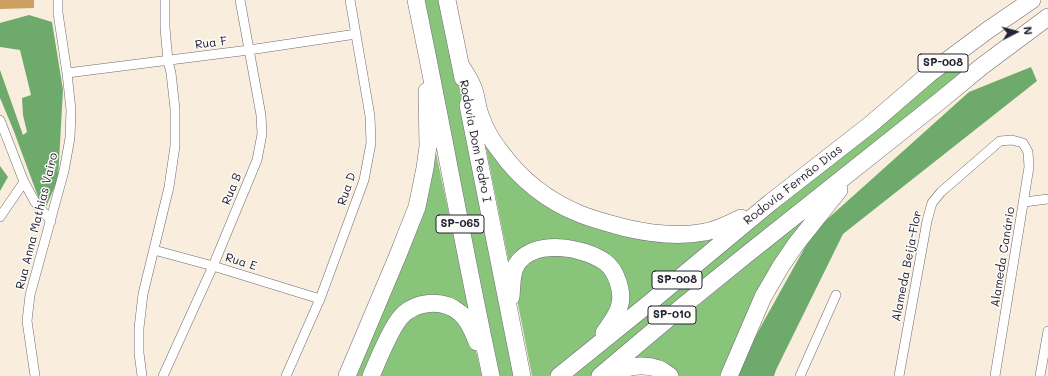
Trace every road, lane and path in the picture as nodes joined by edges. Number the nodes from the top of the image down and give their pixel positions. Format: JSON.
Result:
{"nodes":[{"id":1,"x":58,"y":0,"type":"edge"},
{"id":2,"x":165,"y":0,"type":"edge"},
{"id":3,"x":240,"y":0,"type":"edge"},
{"id":4,"x":350,"y":0,"type":"edge"},
{"id":5,"x":416,"y":0,"type":"edge"},
{"id":6,"x":447,"y":0,"type":"edge"},
{"id":7,"x":1025,"y":3,"type":"edge"},
{"id":8,"x":1048,"y":17,"type":"edge"},
{"id":9,"x":356,"y":34,"type":"junction"},
{"id":10,"x":249,"y":50,"type":"junction"},
{"id":11,"x":168,"y":61,"type":"junction"},
{"id":12,"x":461,"y":66,"type":"junction"},
{"id":13,"x":431,"y":72,"type":"junction"},
{"id":14,"x":68,"y":73,"type":"junction"},
{"id":15,"x":0,"y":120,"type":"edge"},
{"id":16,"x":1023,"y":143,"type":"joint"},
{"id":17,"x":861,"y":164,"type":"junction"},
{"id":18,"x":24,"y":182,"type":"junction"},
{"id":19,"x":1048,"y":199,"type":"edge"},
{"id":20,"x":771,"y":202,"type":"junction"},
{"id":21,"x":1024,"y":202,"type":"junction"},
{"id":22,"x":0,"y":217,"type":"edge"},
{"id":23,"x":51,"y":221,"type":"junction"},
{"id":24,"x":154,"y":250,"type":"junction"},
{"id":25,"x":214,"y":266,"type":"junction"},
{"id":26,"x":836,"y":294,"type":"dead end"},
{"id":27,"x":320,"y":299,"type":"junction"},
{"id":28,"x":510,"y":319,"type":"junction"},
{"id":29,"x":1048,"y":331,"type":"edge"},
{"id":30,"x":583,"y":357,"type":"junction"},
{"id":31,"x":521,"y":374,"type":"edge"},
{"id":32,"x":35,"y":376,"type":"edge"},
{"id":33,"x":142,"y":376,"type":"edge"},
{"id":34,"x":163,"y":376,"type":"edge"},
{"id":35,"x":286,"y":376,"type":"edge"},
{"id":36,"x":346,"y":376,"type":"edge"},
{"id":37,"x":371,"y":376,"type":"edge"},
{"id":38,"x":491,"y":376,"type":"edge"},
{"id":39,"x":559,"y":376,"type":"edge"},
{"id":40,"x":601,"y":376,"type":"edge"},
{"id":41,"x":670,"y":376,"type":"edge"},
{"id":42,"x":729,"y":376,"type":"edge"},
{"id":43,"x":800,"y":376,"type":"edge"},
{"id":44,"x":899,"y":376,"type":"edge"},
{"id":45,"x":996,"y":376,"type":"edge"},
{"id":46,"x":1040,"y":376,"type":"edge"}],
"edges":[{"from":1,"to":14,"type":"street","name":"Rua Anna Mathias Vairo"},
{"from":2,"to":11,"type":"street"},
{"from":3,"to":10,"type":"street","name":"Rua B"},
{"from":4,"to":9,"type":"street","name":"Rua D"},
{"from":5,"to":13,"type":"highway","number":"SP-065"},
{"from":6,"to":12,"type":"highway","name":"Rodovia Dom Pedro I","number":"SP-065"},
{"from":7,"to":20,"type":"highway","name":"Rodovia Fernão Dias","number":"SP-008"},
{"from":8,"to":17,"type":"highway","name":"Rodovia Fernão Dias","number":"SP-010"},
{"from":9,"to":10,"type":"street","name":"Rua F"},
{"from":9,"to":27,"type":"street","name":"Rua D"},
{"from":10,"to":11,"type":"street","name":"Rua F"},
{"from":10,"to":25,"type":"street","name":"Rua B"},
{"from":11,"to":14,"type":"street","name":"Rua F"},
{"from":11,"to":24,"type":"street"},
{"from":12,"to":20,"type":"highway"},
{"from":12,"to":28,"type":"highway","name":"Rodovia Dom Pedro I","number":"SP-065"},
{"from":13,"to":36,"type":"highway"},
{"from":13,"to":38,"type":"highway","number":"SP-065"},
{"from":14,"to":23,"type":"street","name":"Rua Anna Mathias Vairo"},
{"from":15,"to":18,"type":"street"},
{"from":16,"to":21,"type":"street","name":"Alameda Canário"},
{"from":16,"to":44,"type":"street","name":"Alameda Beija-Flor"},
{"from":17,"to":40,"type":"highway","name":"Rodovia Fernão Dias","number":"SP-010"},
{"from":17,"to":42,"type":"highway"},
{"from":18,"to":22,"type":"street"},
{"from":18,"to":23,"type":"street"},
{"from":19,"to":21,"type":"street"},
{"from":20,"to":30,"type":"highway","name":"Rodovia Fernão Dias","number":"SP-008"},
{"from":21,"to":45,"type":"street","name":"Alameda Canário"},
{"from":23,"to":32,"type":"street","name":"Rua Anna Mathias Vairo"},
{"from":24,"to":25,"type":"street","name":"Rua E"},
{"from":24,"to":33,"type":"street"},
{"from":25,"to":27,"type":"street","name":"Rua E"},
{"from":25,"to":34,"type":"street","name":"Rua B"},
{"from":26,"to":43,"type":"street"},
{"from":27,"to":35,"type":"street","name":"Rua D"},
{"from":28,"to":30,"type":"highway"},
{"from":28,"to":31,"type":"highway","name":"Rodovia Dom Pedro I","number":"SP-065"},
{"from":29,"to":46,"type":"street"},
{"from":30,"to":39,"type":"highway","name":"Rodovia Fernão Dias","number":"SP-008"},
{"from":37,"to":38,"type":"highway"},
{"from":40,"to":41,"type":"highway"}]}
